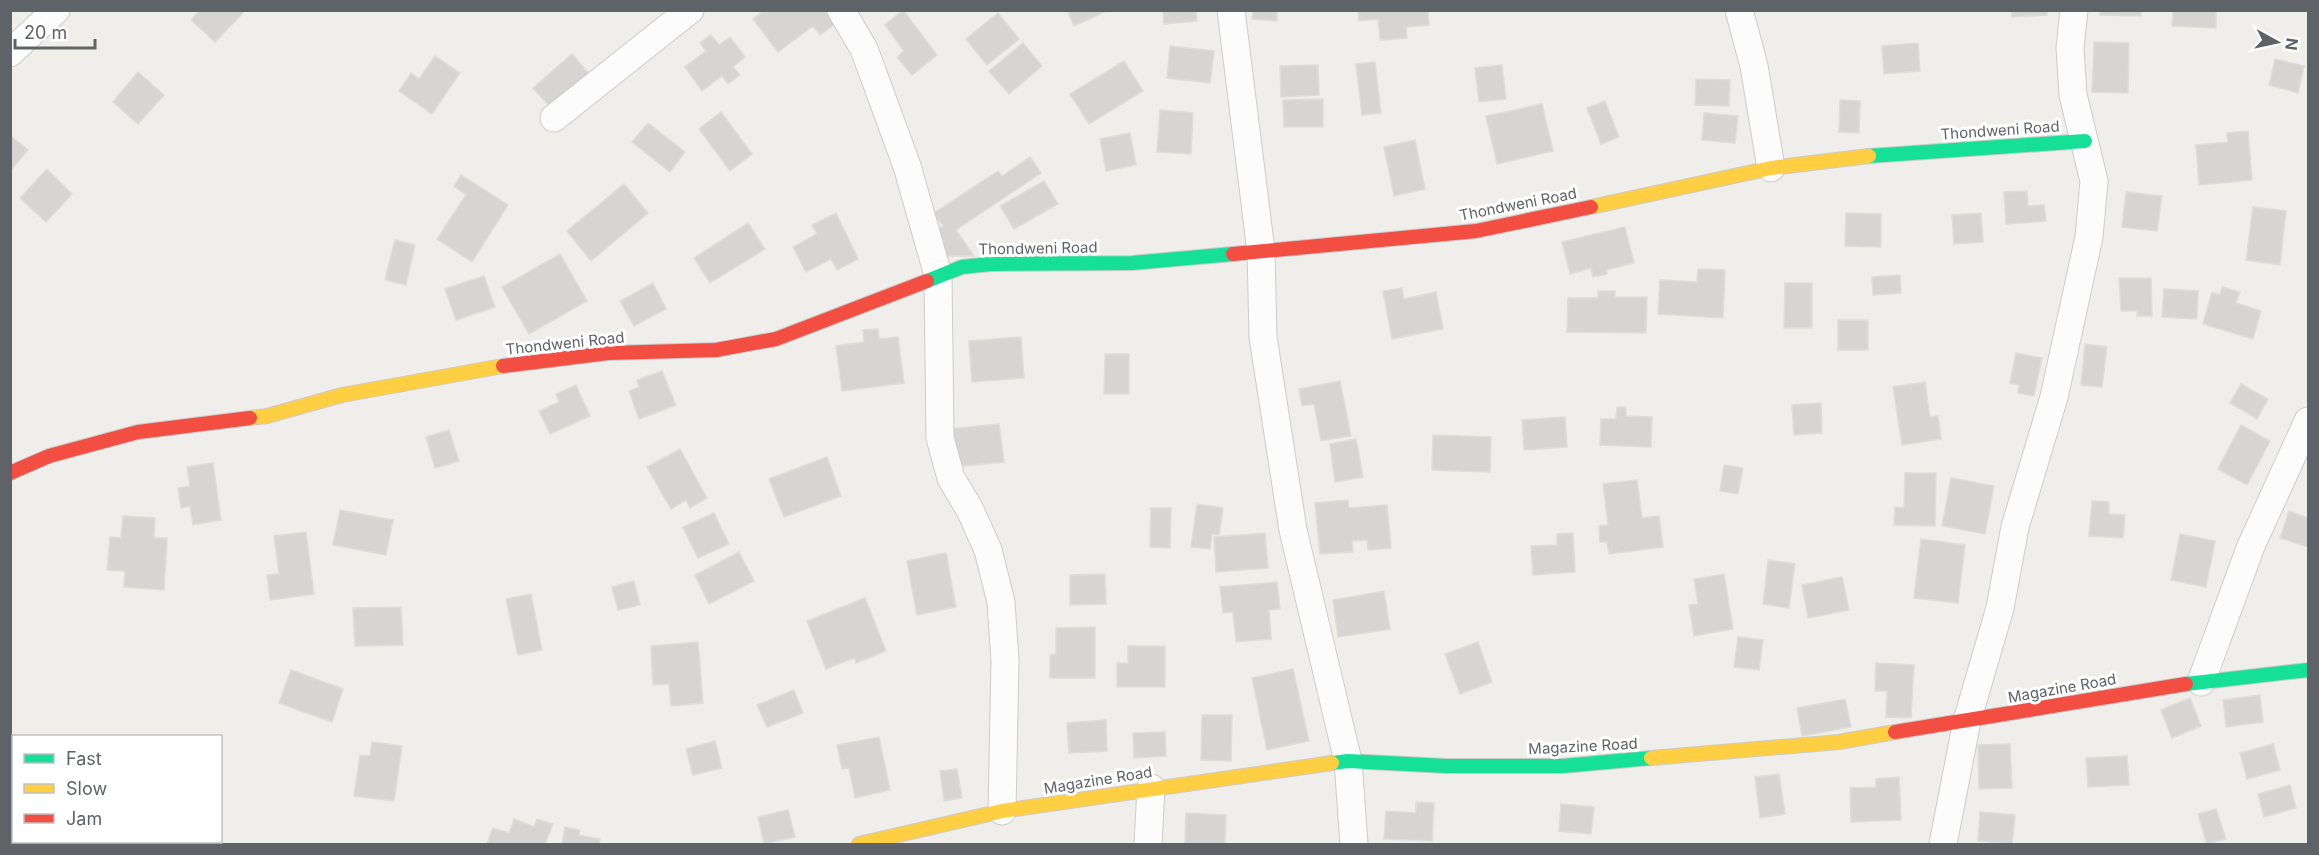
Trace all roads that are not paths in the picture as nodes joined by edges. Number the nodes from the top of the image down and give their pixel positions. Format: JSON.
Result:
{"nodes":[{"id":1,"x":56,"y":10,"type":"edge"},
{"id":2,"x":690,"y":10,"type":"edge"},
{"id":3,"x":841,"y":10,"type":"edge"},
{"id":4,"x":1231,"y":10,"type":"edge"},
{"id":5,"x":1739,"y":10,"type":"edge"},
{"id":6,"x":2074,"y":10,"type":"edge"},
{"id":7,"x":10,"y":53,"type":"edge"},
{"id":8,"x":554,"y":118,"type":"dead end"},
{"id":9,"x":2085,"y":141,"type":"junction"},
{"id":10,"x":1771,"y":168,"type":"junction"},
{"id":11,"x":1261,"y":251,"type":"junction"},
{"id":12,"x":938,"y":275,"type":"junction"},
{"id":13,"x":2308,"y":421,"type":"edge"},
{"id":14,"x":10,"y":473,"type":"edge"},
{"id":15,"x":2308,"y":670,"type":"edge"},
{"id":16,"x":2201,"y":682,"type":"junction"},
{"id":17,"x":1967,"y":721,"type":"junction"},
{"id":18,"x":1348,"y":761,"type":"junction"},
{"id":19,"x":1151,"y":788,"type":"junction"},
{"id":20,"x":1002,"y":811,"type":"junction"},
{"id":21,"x":859,"y":844,"type":"edge"},
{"id":22,"x":1148,"y":844,"type":"edge"},
{"id":23,"x":1354,"y":844,"type":"edge"},
{"id":24,"x":1943,"y":844,"type":"edge"}],
"edges":[{"from":1,"to":7,"type":"street"},
{"from":2,"to":8,"type":"street"},
{"from":3,"to":12,"type":"street"},
{"from":4,"to":11,"type":"street"},
{"from":5,"to":10,"type":"street"},
{"from":6,"to":9,"type":"street"},
{"from":9,"to":10,"type":"street","name":"Thondweni Road"},
{"from":9,"to":17,"type":"street"},
{"from":10,"to":11,"type":"street","name":"Thondweni Road"},
{"from":11,"to":12,"type":"street","name":"Thondweni Road"},
{"from":11,"to":18,"type":"street"},
{"from":12,"to":14,"type":"street","name":"Thondweni Road"},
{"from":12,"to":20,"type":"street"},
{"from":13,"to":16,"type":"street"},
{"from":15,"to":16,"type":"street","name":"Magazine Road"},
{"from":16,"to":17,"type":"street","name":"Magazine Road"},
{"from":17,"to":18,"type":"street","name":"Magazine Road"},
{"from":17,"to":24,"type":"street"},
{"from":18,"to":19,"type":"street","name":"Magazine Road"},
{"from":18,"to":23,"type":"street"},
{"from":19,"to":20,"type":"street","name":"Magazine Road"},
{"from":19,"to":22,"type":"street"},
{"from":20,"to":21,"type":"street","name":"Magazine Road"}]}
